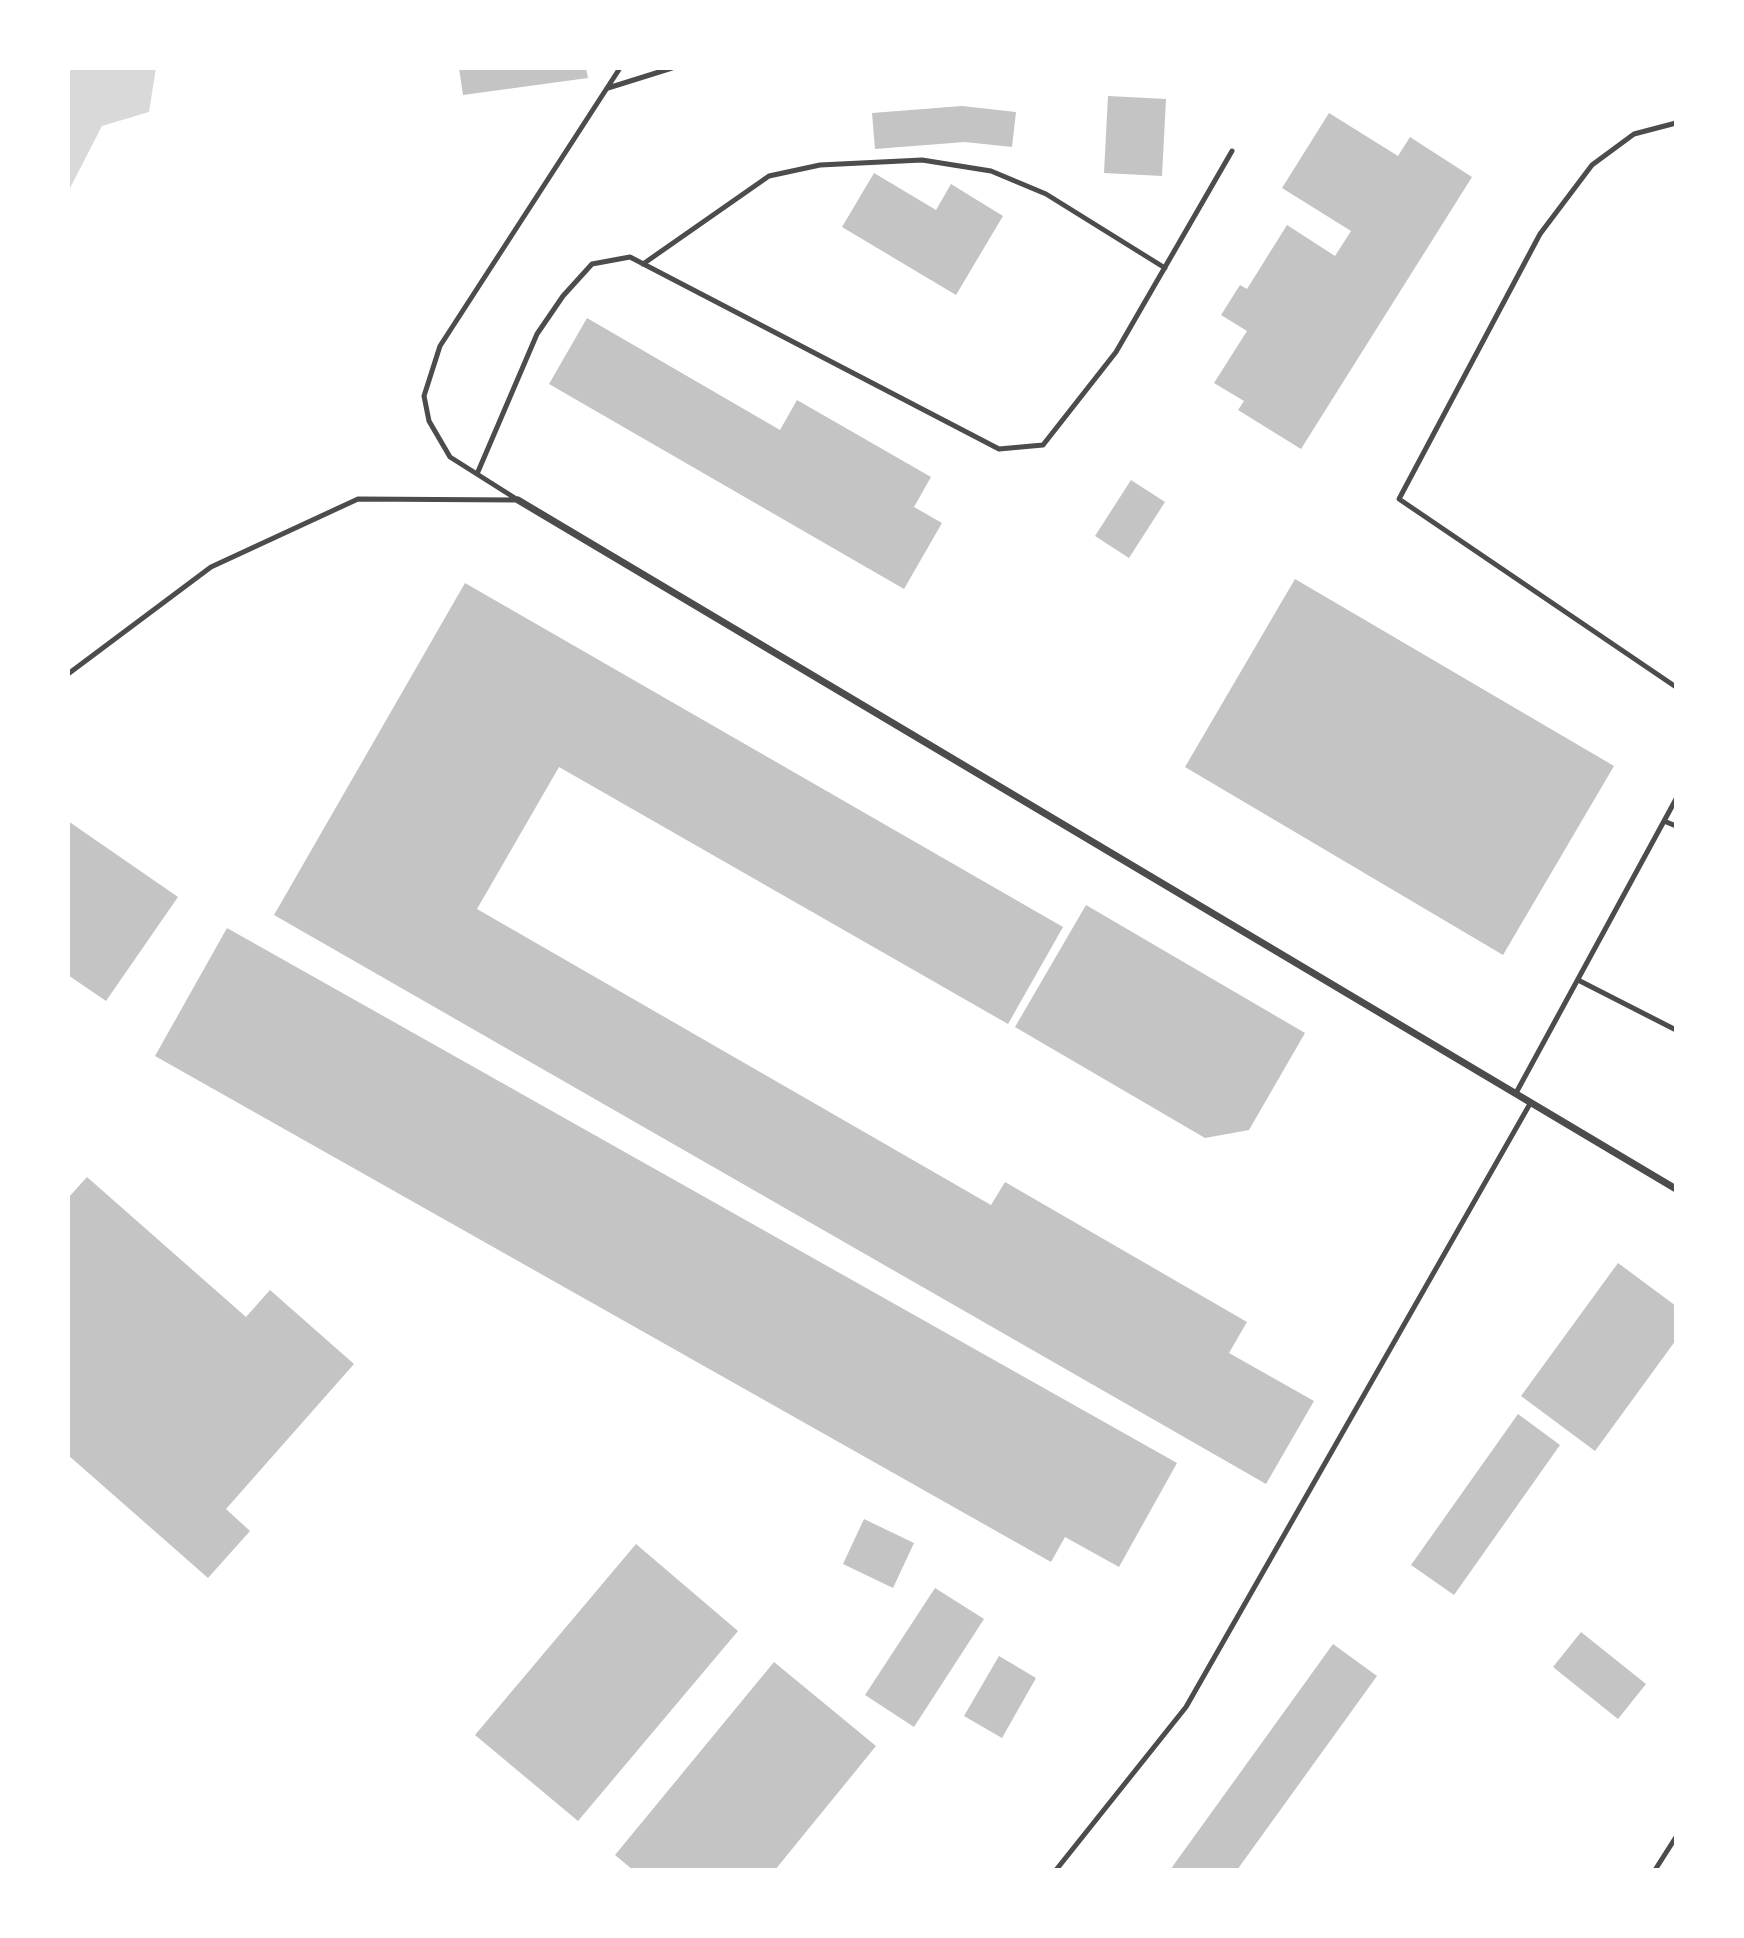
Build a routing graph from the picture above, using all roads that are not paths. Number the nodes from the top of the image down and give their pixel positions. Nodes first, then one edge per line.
1 (620, 68) edge
2 (672, 68) edge
3 (608, 88) junction
4 (1676, 123) edge
5 (1232, 151) dead end
6 (643, 264) junction
7 (1165, 268) junction
8 (477, 474) junction
9 (518, 500) junction
10 (68, 674) edge
11 (1676, 687) edge
12 (1676, 799) edge
13 (1664, 821) junction
14 (1676, 826) edge
15 (1578, 980) junction
16 (1676, 1030) edge
17 (1516, 1093) junction
18 (1531, 1102) junction
19 (1676, 1189) edge
20 (1676, 1837) edge
21 (1056, 1870) edge
22 (1655, 1870) edge

1 - 3 lane
2 - 3 lane
3 - 8 lane
4 - 11 lane
5 - 7 lane
6 - 7 lane
6 - 7 lane
6 - 8 lane
8 - 9 lane
9 - 10 lane
9 - 17 street
12 - 13 lane
13 - 14 lane
13 - 15 lane
15 - 16 lane
15 - 17 lane
17 - 18 street
18 - 19 street
18 - 21 lane
20 - 22 lane

